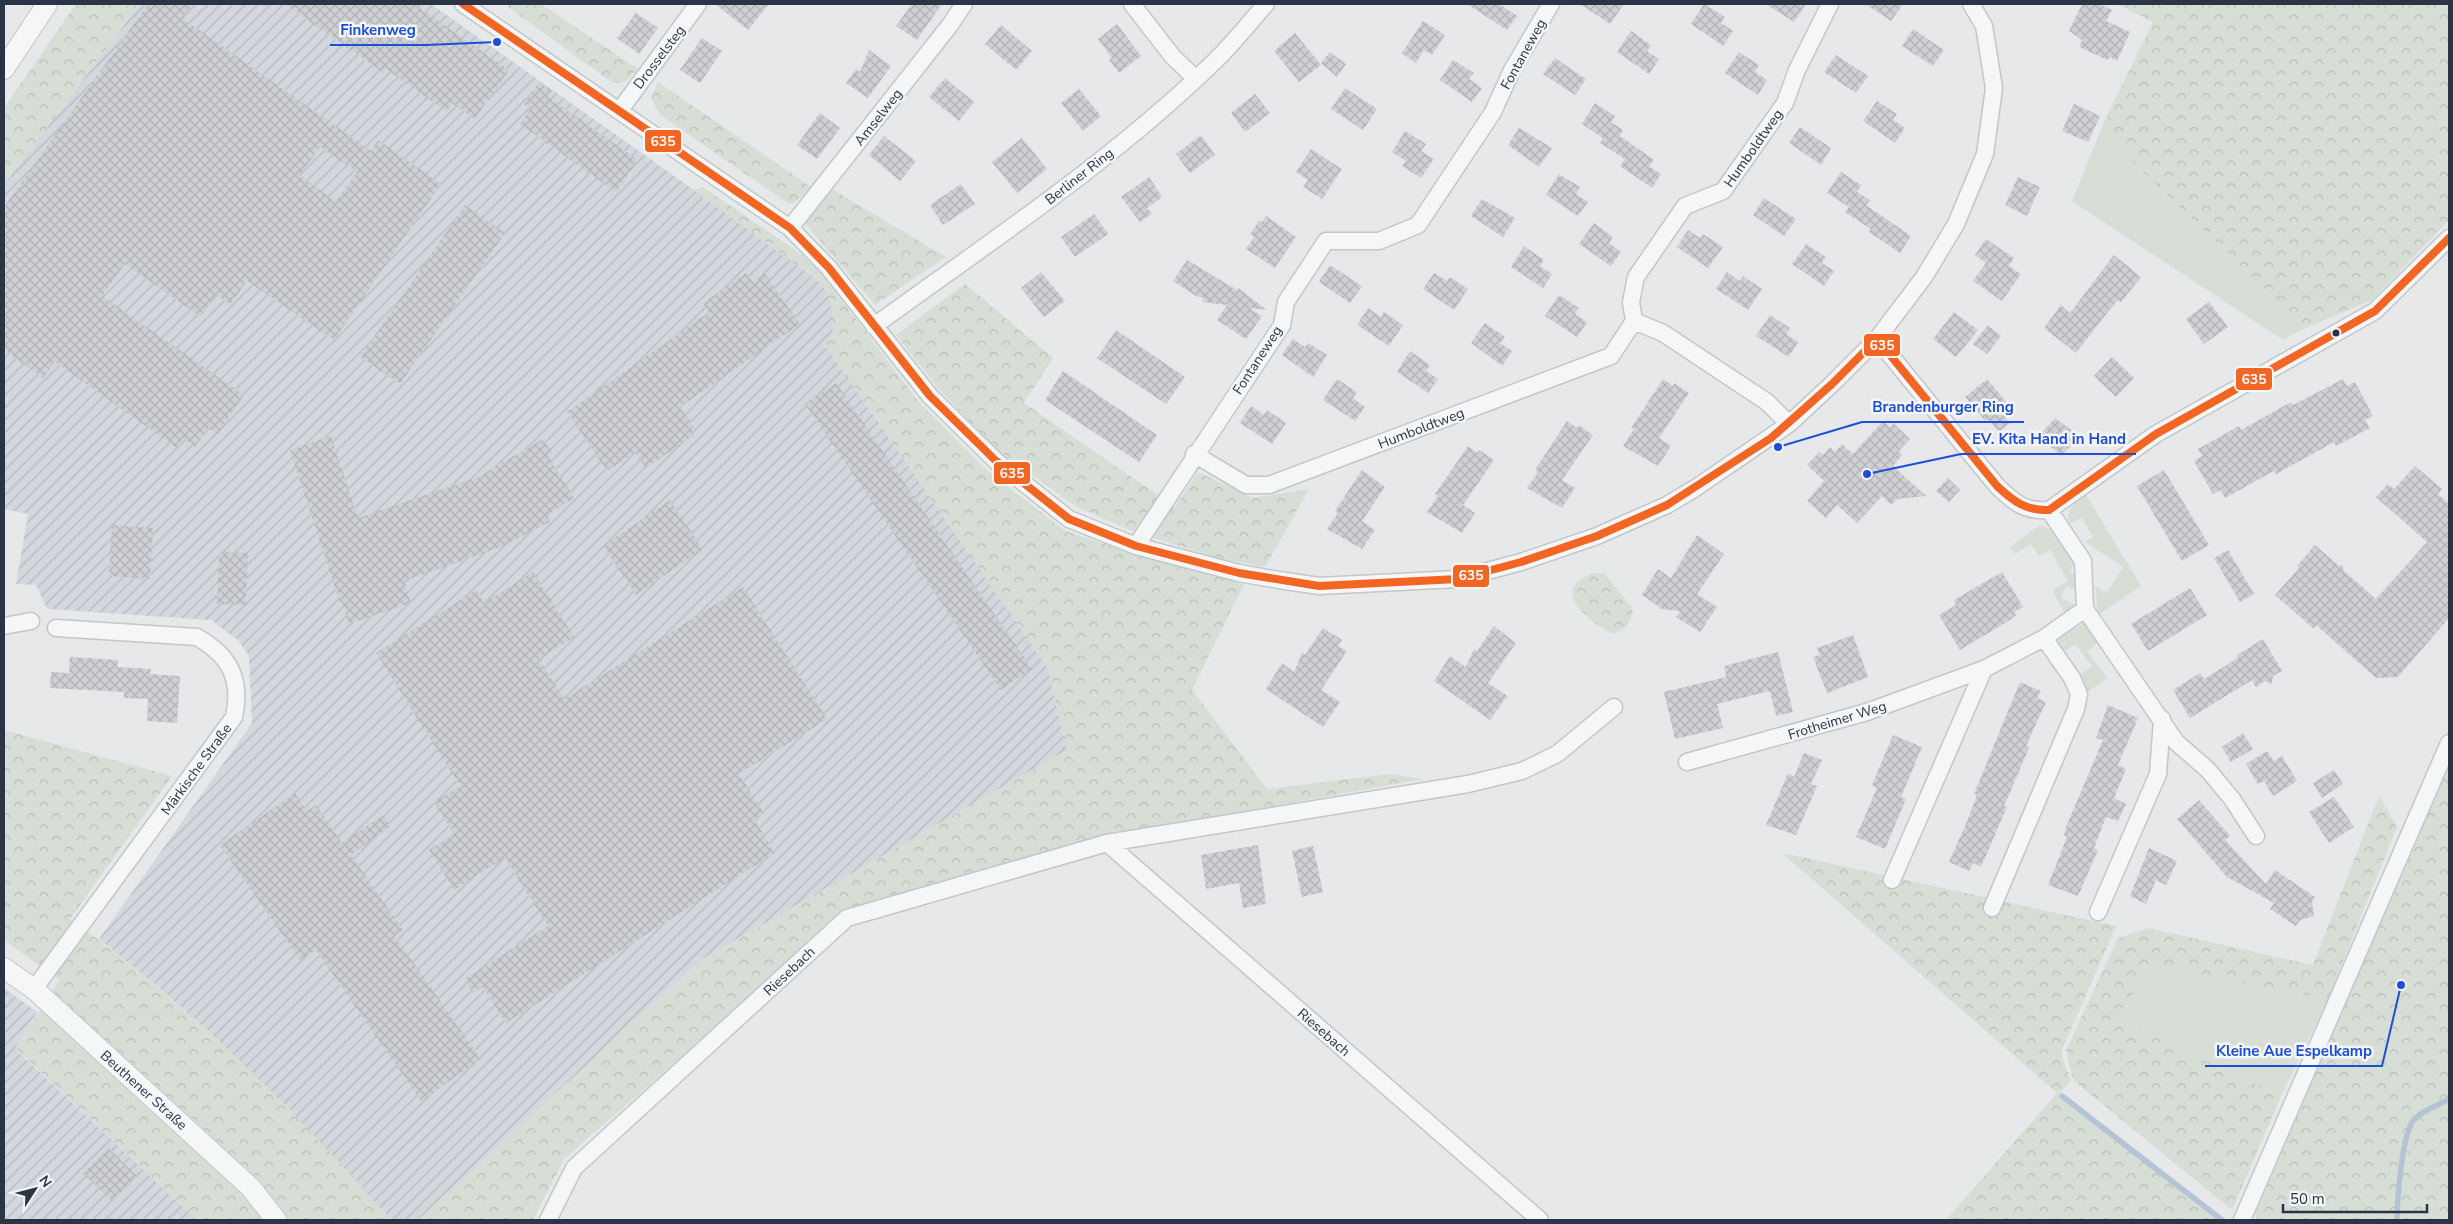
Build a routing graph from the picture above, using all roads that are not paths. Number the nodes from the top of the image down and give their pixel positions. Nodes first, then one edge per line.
1 (47, 4) edge
2 (463, 4) edge
3 (698, 4) edge
4 (964, 4) edge
5 (1132, 4) edge
6 (1266, 4) edge
7 (1551, 4) edge
8 (1830, 4) edge
9 (1971, 4) edge
10 (483, 9) edge
11 (4, 69) edge
12 (1195, 78) junction
13 (620, 110) junction
14 (790, 228) junction
15 (2449, 238) edge
16 (1634, 321) junction
17 (874, 326) junction
18 (1877, 339) junction
19 (1789, 424) junction
20 (1194, 454) junction
21 (2049, 510) junction
22 (1136, 546) junction
23 (2085, 610) junction
24 (31, 621) dead end
25 (4, 626) edge
26 (56, 628) dead end
27 (2044, 638) junction
28 (1984, 669) junction
29 (1614, 707) dead end
30 (2162, 719) junction
31 (2449, 743) edge
32 (1687, 762) dead end
33 (2256, 836) dead end
34 (1107, 843) junction
35 (1892, 880) dead end
36 (1992, 908) dead end
37 (2098, 912) dead end
38 (4, 968) edge
39 (34, 989) junction
40 (276, 1220) edge
41 (548, 1220) edge
42 (1540, 1220) edge
43 (2242, 1220) edge

1 - 11 street
2 - 10 street
3 - 13 street, Drosselsteg
4 - 14 street, Amselweg
5 - 12 street
6 - 12 street, Berliner Ring
7 - 20 street, Fontaneweg
8 - 16 street, Humboldtweg
9 - 18 street
10 - 13 street
12 - 17 street, Berliner Ring
13 - 14 street
14 - 17 street
15 - 21 street
16 - 19 street
16 - 20 street, Humboldtweg
17 - 22 street
18 - 19 street
18 - 21 street
19 - 22 street
20 - 22 street, Fontaneweg
21 - 23 street
23 - 27 street, Frotheimer Weg
23 - 30 street
24 - 25 street
26 - 39 street, Märkische Straße
27 - 28 street, Frotheimer Weg
27 - 36 street
28 - 32 street, Frotheimer Weg
28 - 35 street
29 - 34 street, Riesebach
30 - 33 street
30 - 37 street
31 - 43 street
34 - 41 street, Riesebach
34 - 42 street, Riesebach
38 - 39 street, Beuthener Straße
39 - 40 street, Beuthener Straße

